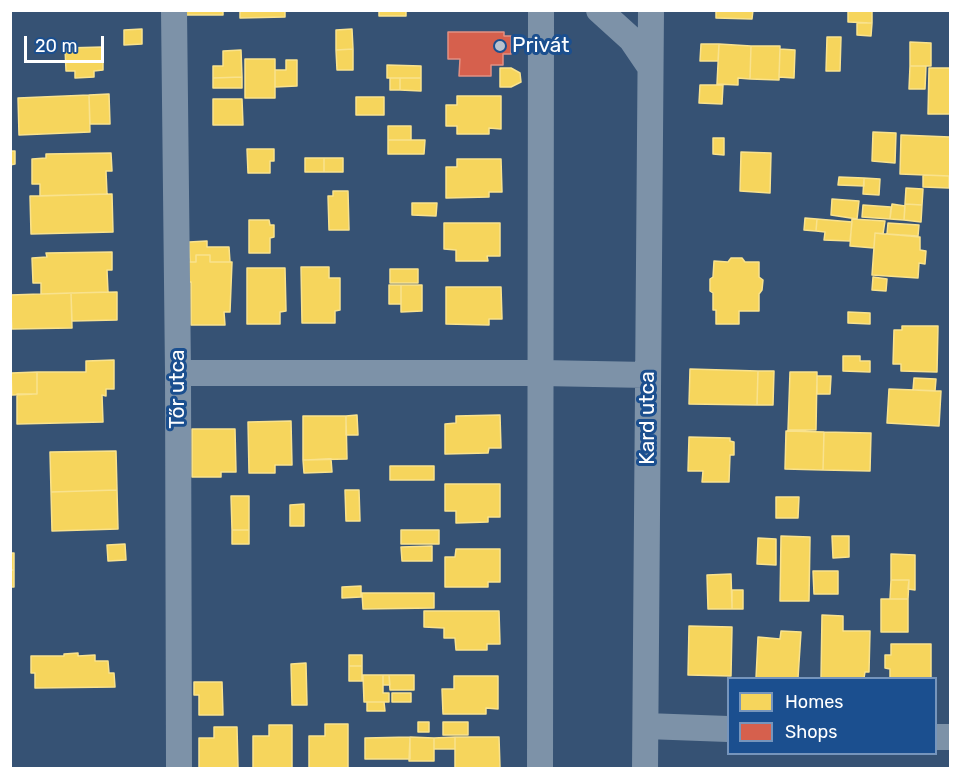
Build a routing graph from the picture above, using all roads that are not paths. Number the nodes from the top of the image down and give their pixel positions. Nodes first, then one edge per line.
1 (174, 10) edge
2 (541, 10) edge
3 (599, 10) edge
4 (651, 10) edge
5 (650, 67) junction
6 (541, 373) junction
7 (178, 374) junction
8 (648, 375) junction
9 (646, 726) junction
10 (727, 729) edge
11 (179, 768) edge
12 (540, 768) edge
13 (645, 768) edge

1 - 7 street, Tőr utca
2 - 6 street
3 - 5 street
4 - 5 street, Kard utca
5 - 8 street, Kard utca
6 - 7 street
6 - 8 street
6 - 12 street
7 - 11 street, Tőr utca
8 - 9 street, Kard utca
9 - 10 street
9 - 13 street, Kard utca

